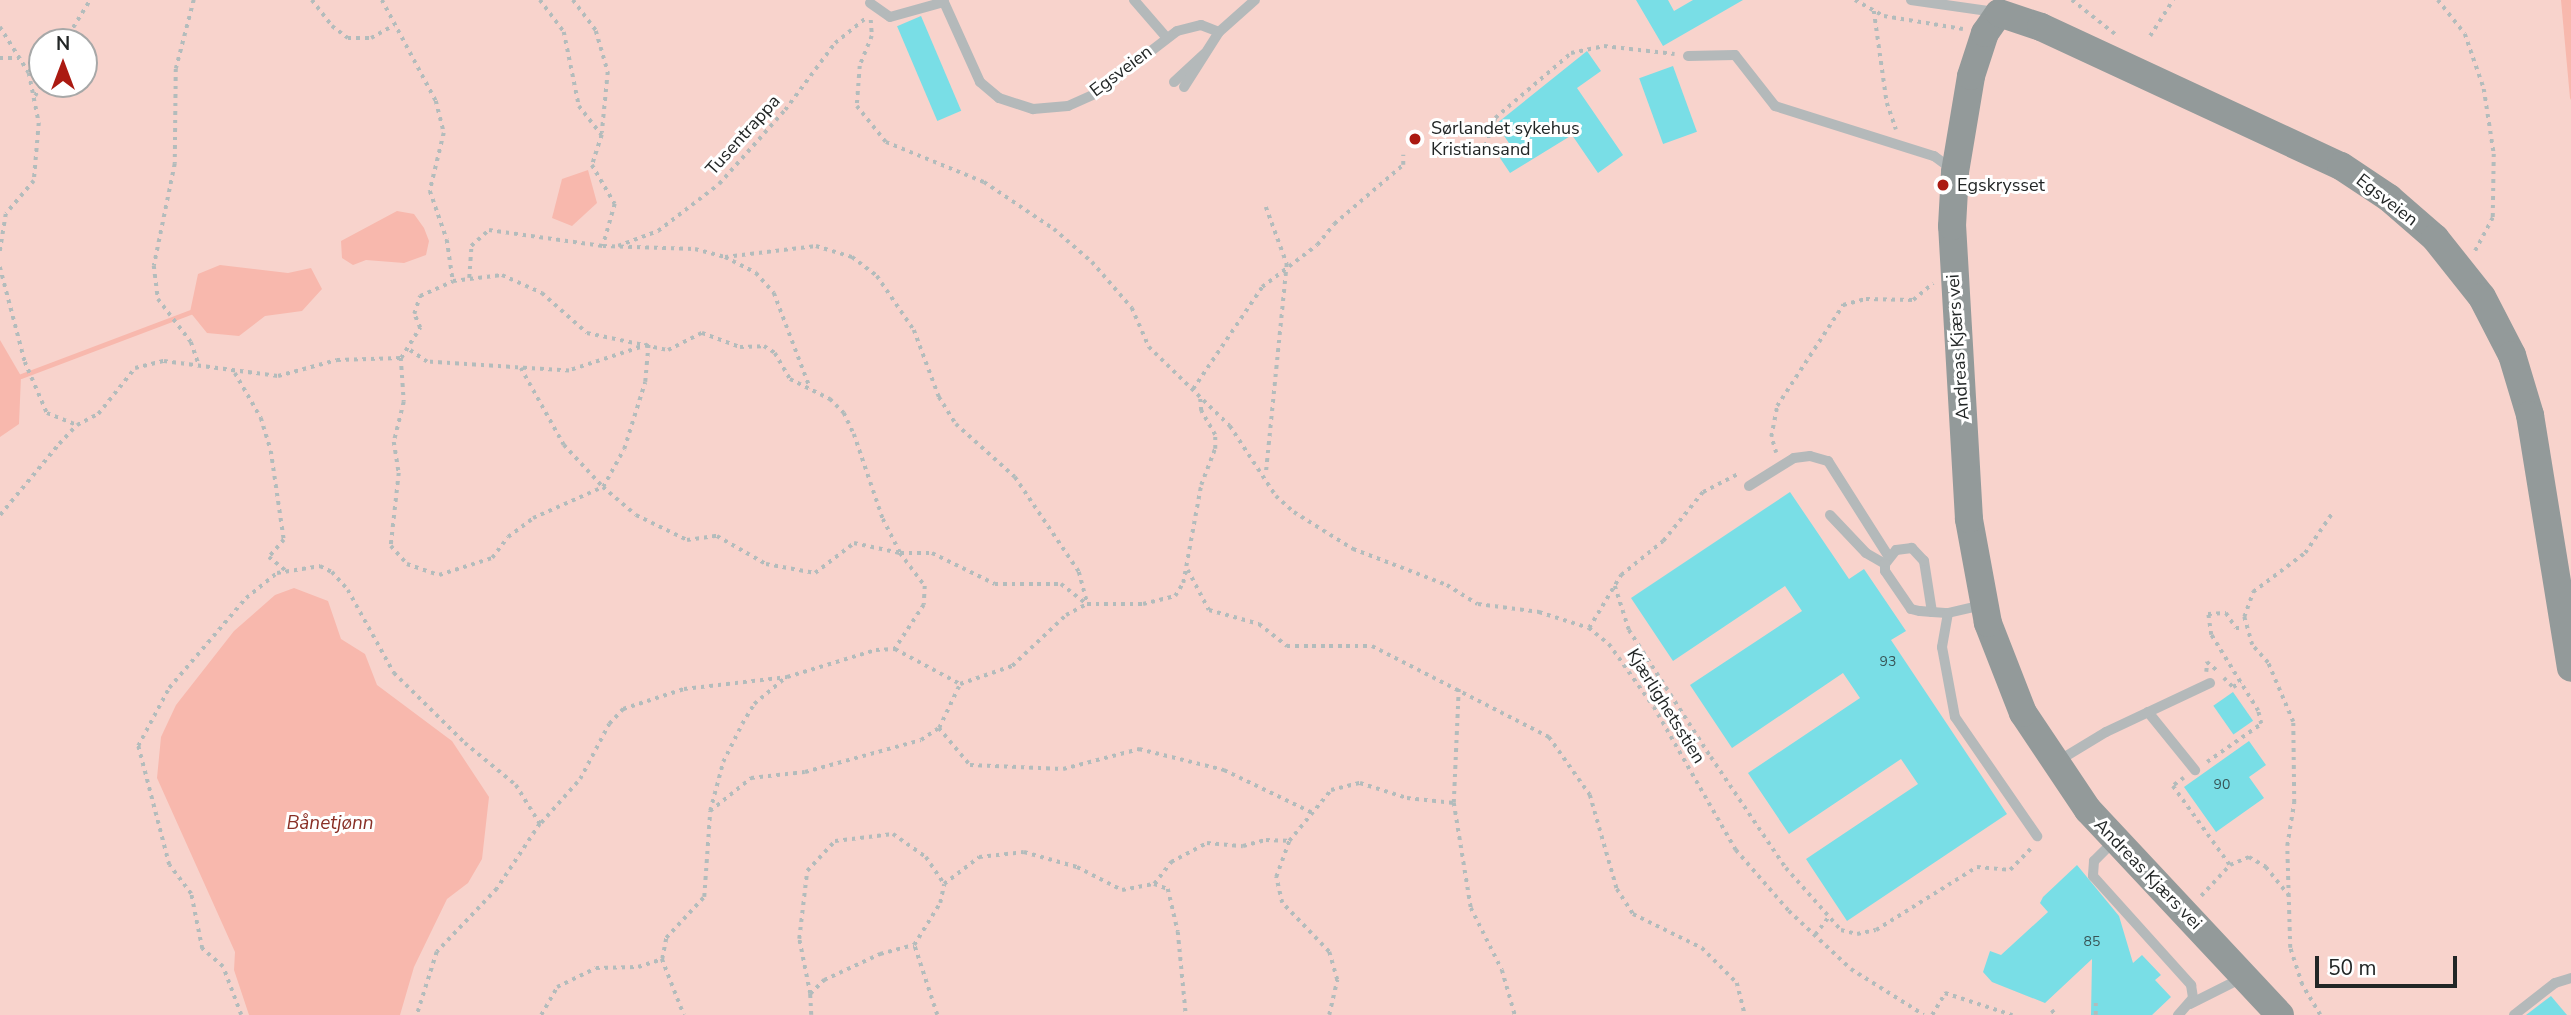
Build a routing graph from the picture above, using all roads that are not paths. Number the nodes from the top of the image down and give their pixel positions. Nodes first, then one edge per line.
1 (1134, 0) edge
2 (1255, 0) edge
3 (1911, 0) edge
4 (943, 1) edge
5 (870, 3) dead end
6 (1999, 13) junction
7 (1219, 32) junction
8 (1166, 37) junction
9 (1204, 54) junction
10 (1688, 56) road end
11 (1174, 82) dead end
12 (1184, 87) dead end
13 (1955, 172) junction
14 (1749, 486) dead end
15 (1830, 515) dead end
16 (1887, 560) junction
17 (1983, 605) junction
18 (1932, 612) junction
19 (1948, 613) junction
20 (2571, 668) edge
21 (2210, 683) dead end
22 (2148, 712) junction
23 (2054, 764) junction
24 (2195, 771) road end
25 (2037, 836) road end
26 (2114, 842) junction
27 (2245, 976) junction
28 (2571, 978) edge
29 (2189, 1004) junction
30 (2178, 1015) edge
31 (2280, 1015) edge
32 (2514, 1015) edge

1 - 8 lane, Egsveien
2 - 7 lane
3 - 6 lane, Egsveien
4 - 5 lane
4 - 8 lane, Egsveien
6 - 13 street, Andreas Kjærs vei
6 - 20 street, Egsveien
7 - 8 lane, Egsveien
7 - 9 lane
9 - 11 lane
9 - 12 lane
10 - 13 lane
13 - 17 street, Andreas Kjærs vei
14 - 16 lane
15 - 16 lane
16 - 18 lane
16 - 18 lane
17 - 19 lane
17 - 23 street, Andreas Kjærs vei
18 - 19 lane
19 - 25 lane
21 - 22 lane
22 - 23 lane
22 - 24 lane
23 - 26 street, Andreas Kjærs vei
26 - 27 street, Andreas Kjærs vei
26 - 29 lane
27 - 29 lane
27 - 31 street, Andreas Kjærs vei
28 - 32 lane
29 - 30 lane

